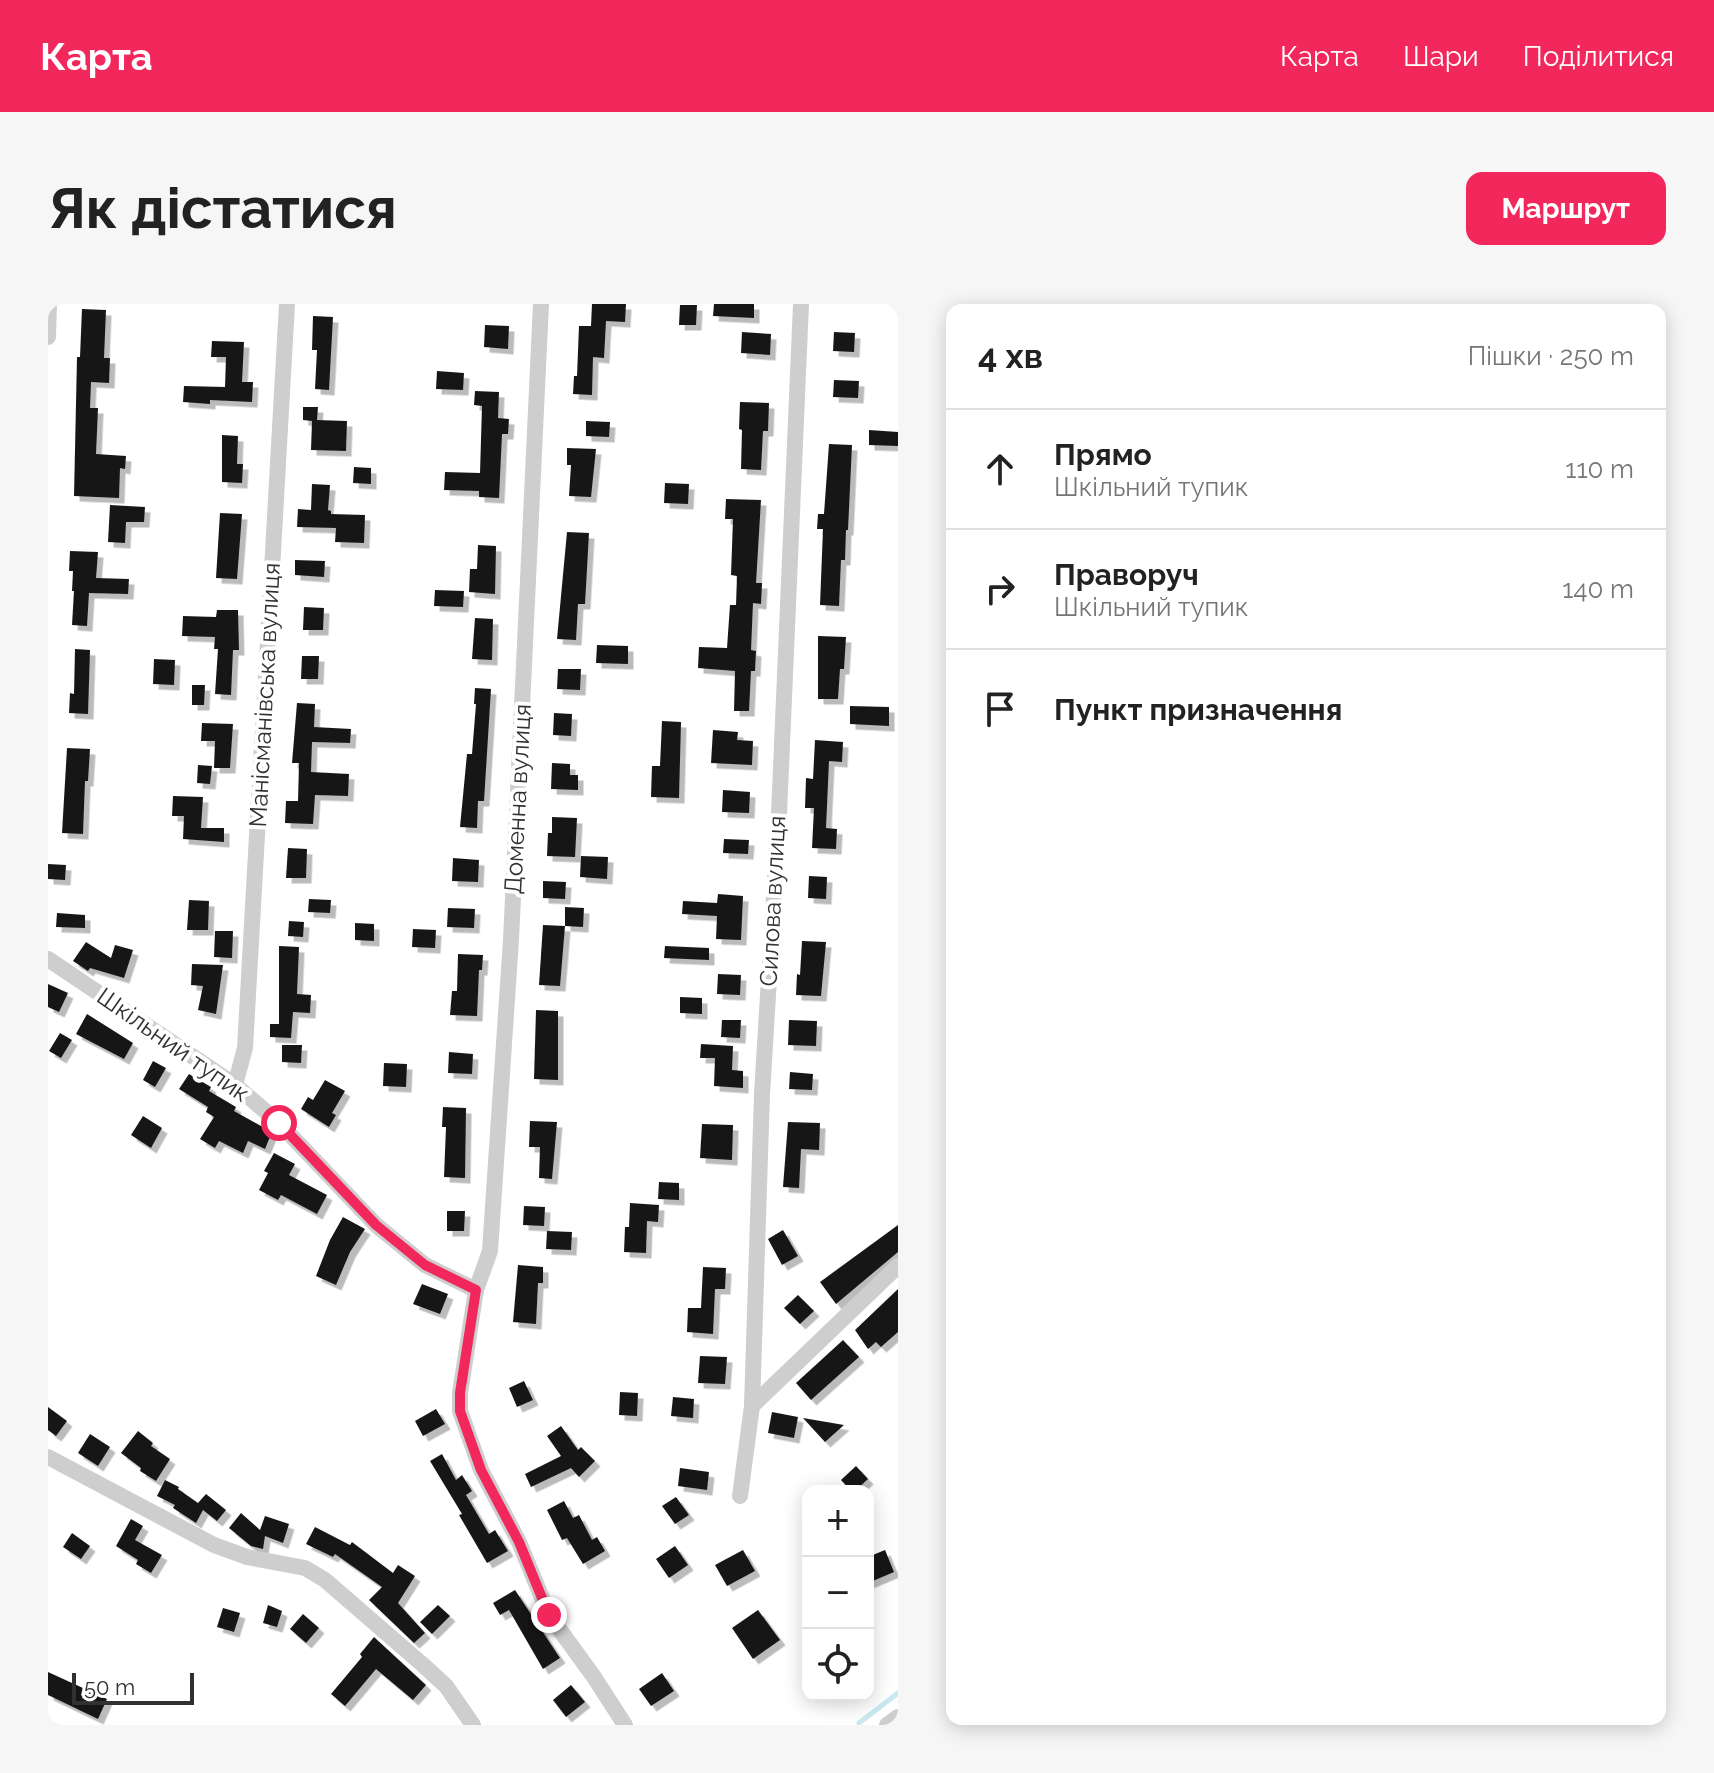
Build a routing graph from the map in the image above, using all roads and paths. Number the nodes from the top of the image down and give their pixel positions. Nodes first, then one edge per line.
1 (49, 304) edge
2 (287, 304) edge
3 (541, 304) edge
4 (801, 304) edge
5 (48, 337) edge
6 (48, 959) edge
7 (235, 1085) junction
8 (898, 1266) edge
9 (476, 1290) junction
10 (752, 1406) junction
11 (48, 1457) edge
12 (740, 1496) dead end
13 (898, 1717) edge
14 (473, 1725) edge
15 (625, 1725) edge
16 (887, 1725) edge

1 - 5 street
2 - 7 street, Манісманівська вулиця
3 - 9 street, Доменна вулиця
4 - 10 street, Силова вулиця
6 - 7 street, Шкільний тупик
7 - 9 street, Шкільний тупик
8 - 10 street
9 - 15 street
10 - 12 street, Силова вулиця
11 - 14 street
13 - 16 street

